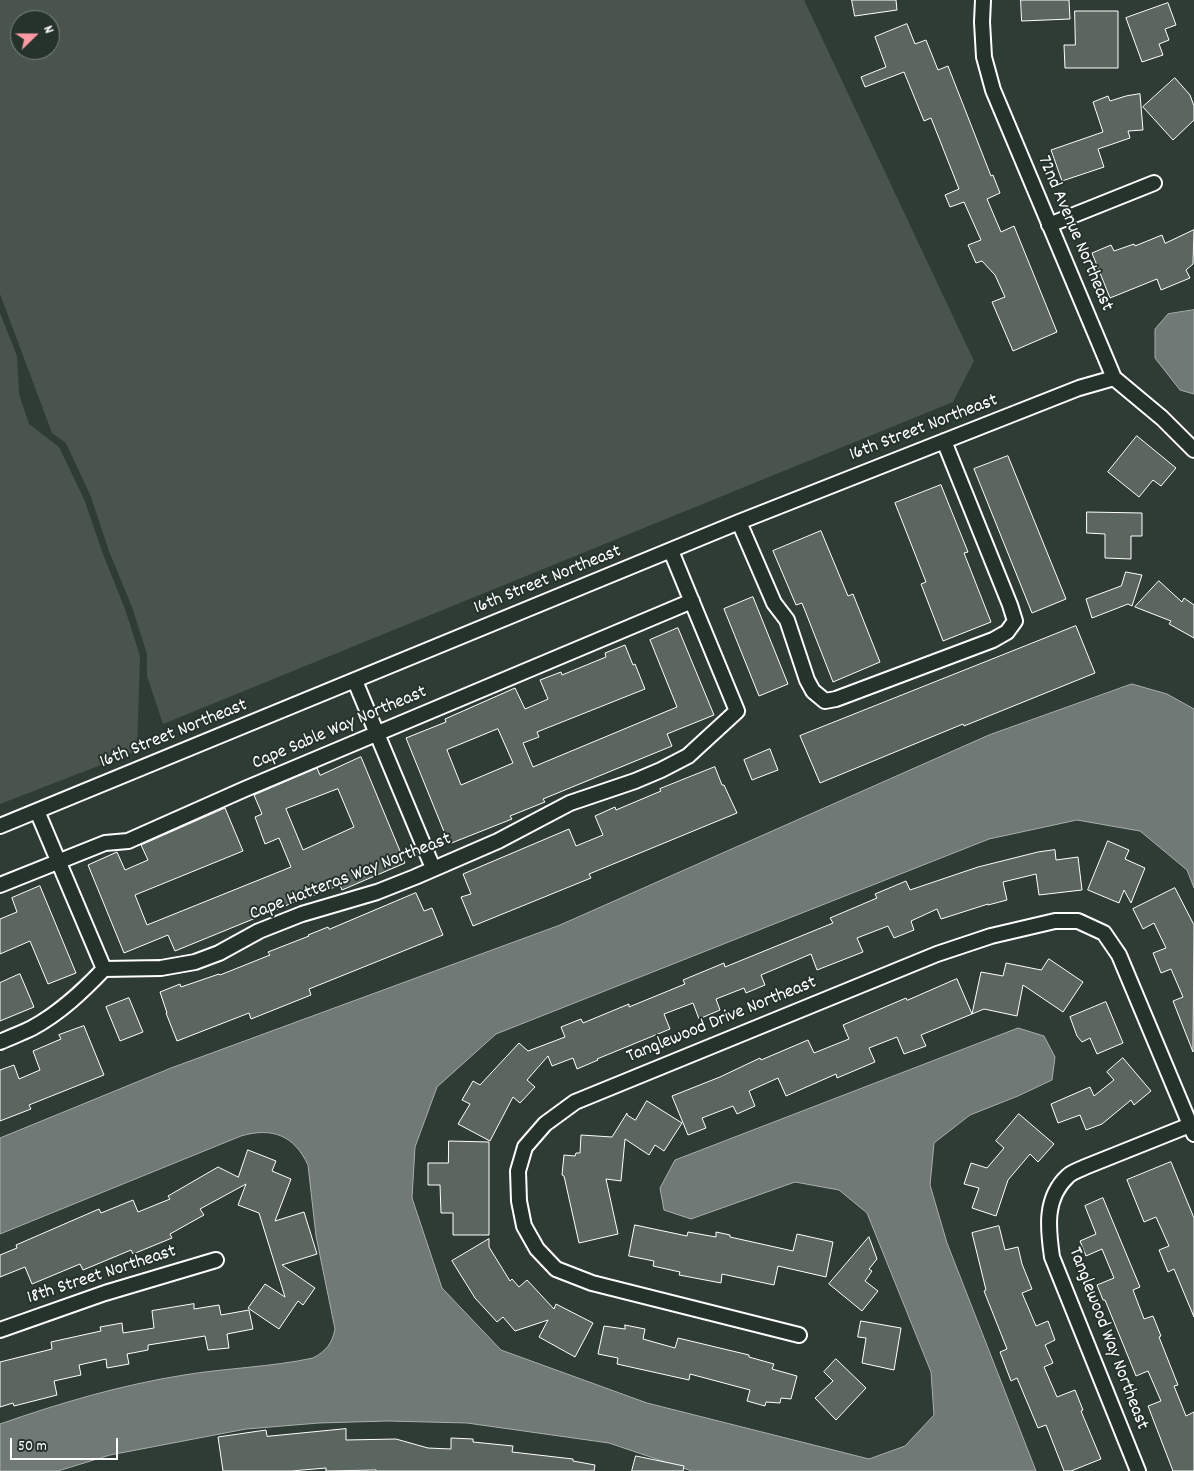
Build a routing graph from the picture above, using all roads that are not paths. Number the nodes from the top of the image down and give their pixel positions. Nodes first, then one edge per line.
1 (983, 0) edge
2 (1154, 183) dead end
3 (1049, 224) junction
4 (1114, 378) junction
5 (944, 441) junction
6 (1194, 450) edge
7 (739, 522) junction
8 (671, 551) junction
9 (692, 601) junction
10 (355, 681) junction
11 (377, 734) junction
12 (37, 811) junction
13 (0, 826) edge
14 (59, 861) junction
15 (433, 868) junction
16 (0, 885) edge
17 (104, 969) junction
18 (0, 1042) edge
19 (1192, 1130) edge
20 (216, 1260) dead end
21 (0, 1330) edge
22 (799, 1335) dead end
23 (1138, 1471) edge

1 - 3 street, 72nd Avenue Northeast
2 - 3 street
3 - 4 street, 72nd Avenue Northeast
4 - 5 street, 16th Street Northeast
4 - 6 street, 72nd Avenue Northeast
5 - 7 street, 16th Street Northeast
5 - 7 street
7 - 8 street, 16th Street Northeast
8 - 9 street
8 - 10 street, 16th Street Northeast
9 - 11 street, Cape Sable Way Northeast
9 - 15 street, Cape Hatteras Way Northeast
10 - 11 street
10 - 12 street, 16th Street Northeast
11 - 14 street, Cape Sable Way Northeast
11 - 15 street
12 - 13 street, 16th Street Northeast
12 - 14 street
14 - 16 street, Cape Sable Way Northeast
14 - 17 street
15 - 17 street, Cape Hatteras Way Northeast
17 - 18 street
19 - 22 street, Tanglewood Drive Northeast
19 - 23 street, Tanglewood Way Northeast
20 - 21 street, 18th Street Northeast

